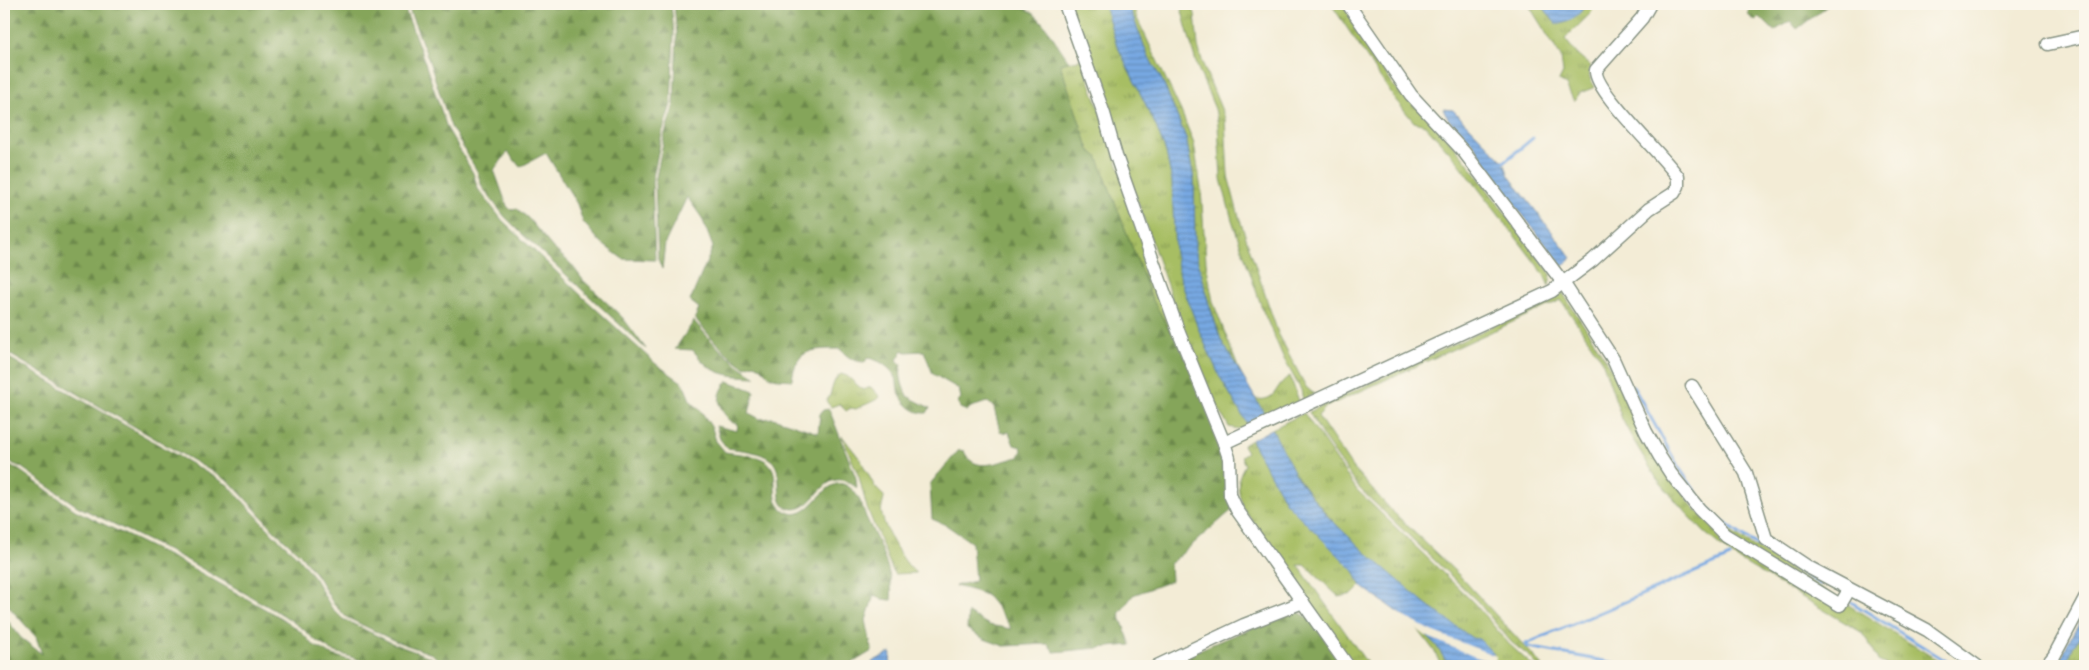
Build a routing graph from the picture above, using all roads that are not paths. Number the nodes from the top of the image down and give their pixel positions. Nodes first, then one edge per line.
1 (1065, 4) edge
2 (1348, 4) edge
3 (1650, 4) edge
4 (2085, 36) edge
5 (2048, 44) dead end
6 (1564, 284) junction
7 (1692, 386) dead end
8 (1224, 443) junction
9 (1848, 590) junction
10 (2085, 598) edge
11 (1303, 602) junction
12 (1157, 666) edge
13 (1348, 666) edge
14 (1977, 666) edge
15 (2046, 666) edge

1 - 8 street
2 - 6 street
3 - 6 street
4 - 5 street
6 - 8 street
6 - 9 street
7 - 9 street
8 - 11 street
9 - 14 street
10 - 15 street
11 - 12 street
11 - 13 street

